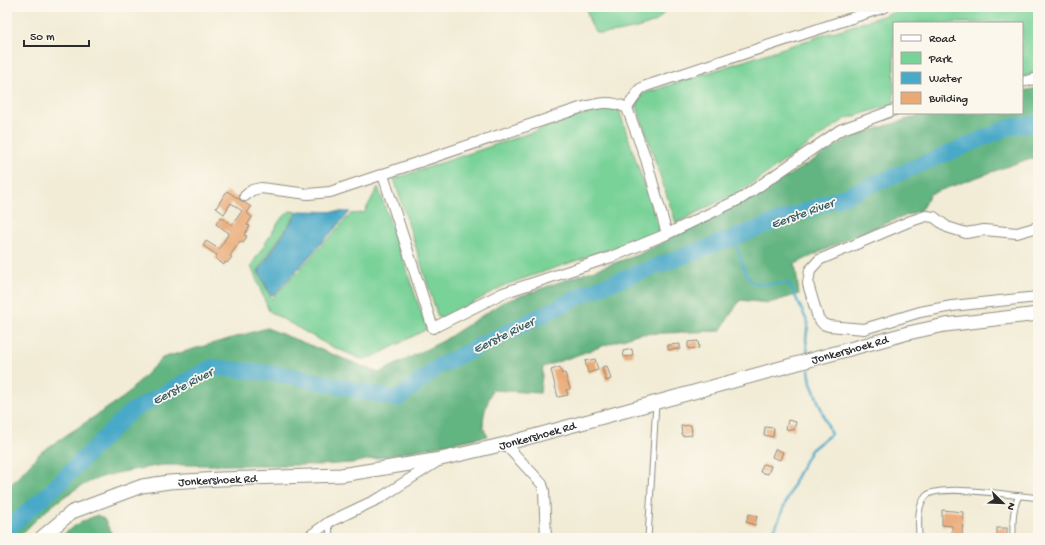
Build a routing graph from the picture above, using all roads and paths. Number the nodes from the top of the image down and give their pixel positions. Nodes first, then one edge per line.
1 (885, 7) edge
2 (1038, 78) edge
3 (1023, 82) edge
4 (627, 108) junction
5 (893, 110) edge
6 (383, 175) junction
7 (245, 196) dead end
8 (1038, 227) edge
9 (667, 234) junction
10 (1038, 297) edge
11 (1038, 314) edge
12 (656, 402) junction
13 (505, 444) junction
14 (441, 459) junction
15 (1019, 496) junction
16 (1038, 498) edge
17 (329, 522) junction
18 (41, 538) edge
19 (307, 538) edge
20 (330, 538) edge
21 (546, 538) edge
22 (648, 538) edge
23 (919, 538) edge
24 (1013, 538) edge

1 - 4 street
2 - 3 street
4 - 6 street
4 - 9 street
5 - 9 street
6 - 7 street
6 - 9 street
8 - 10 street
11 - 12 street, Jonkershoek Rd
12 - 13 street, Jonkershoek Rd
12 - 22 lane
13 - 14 street, Jonkershoek Rd
13 - 21 street
14 - 17 street
14 - 18 street, Jonkershoek Rd
15 - 16 lane
15 - 23 lane
15 - 24 lane
17 - 19 street
17 - 20 lane

